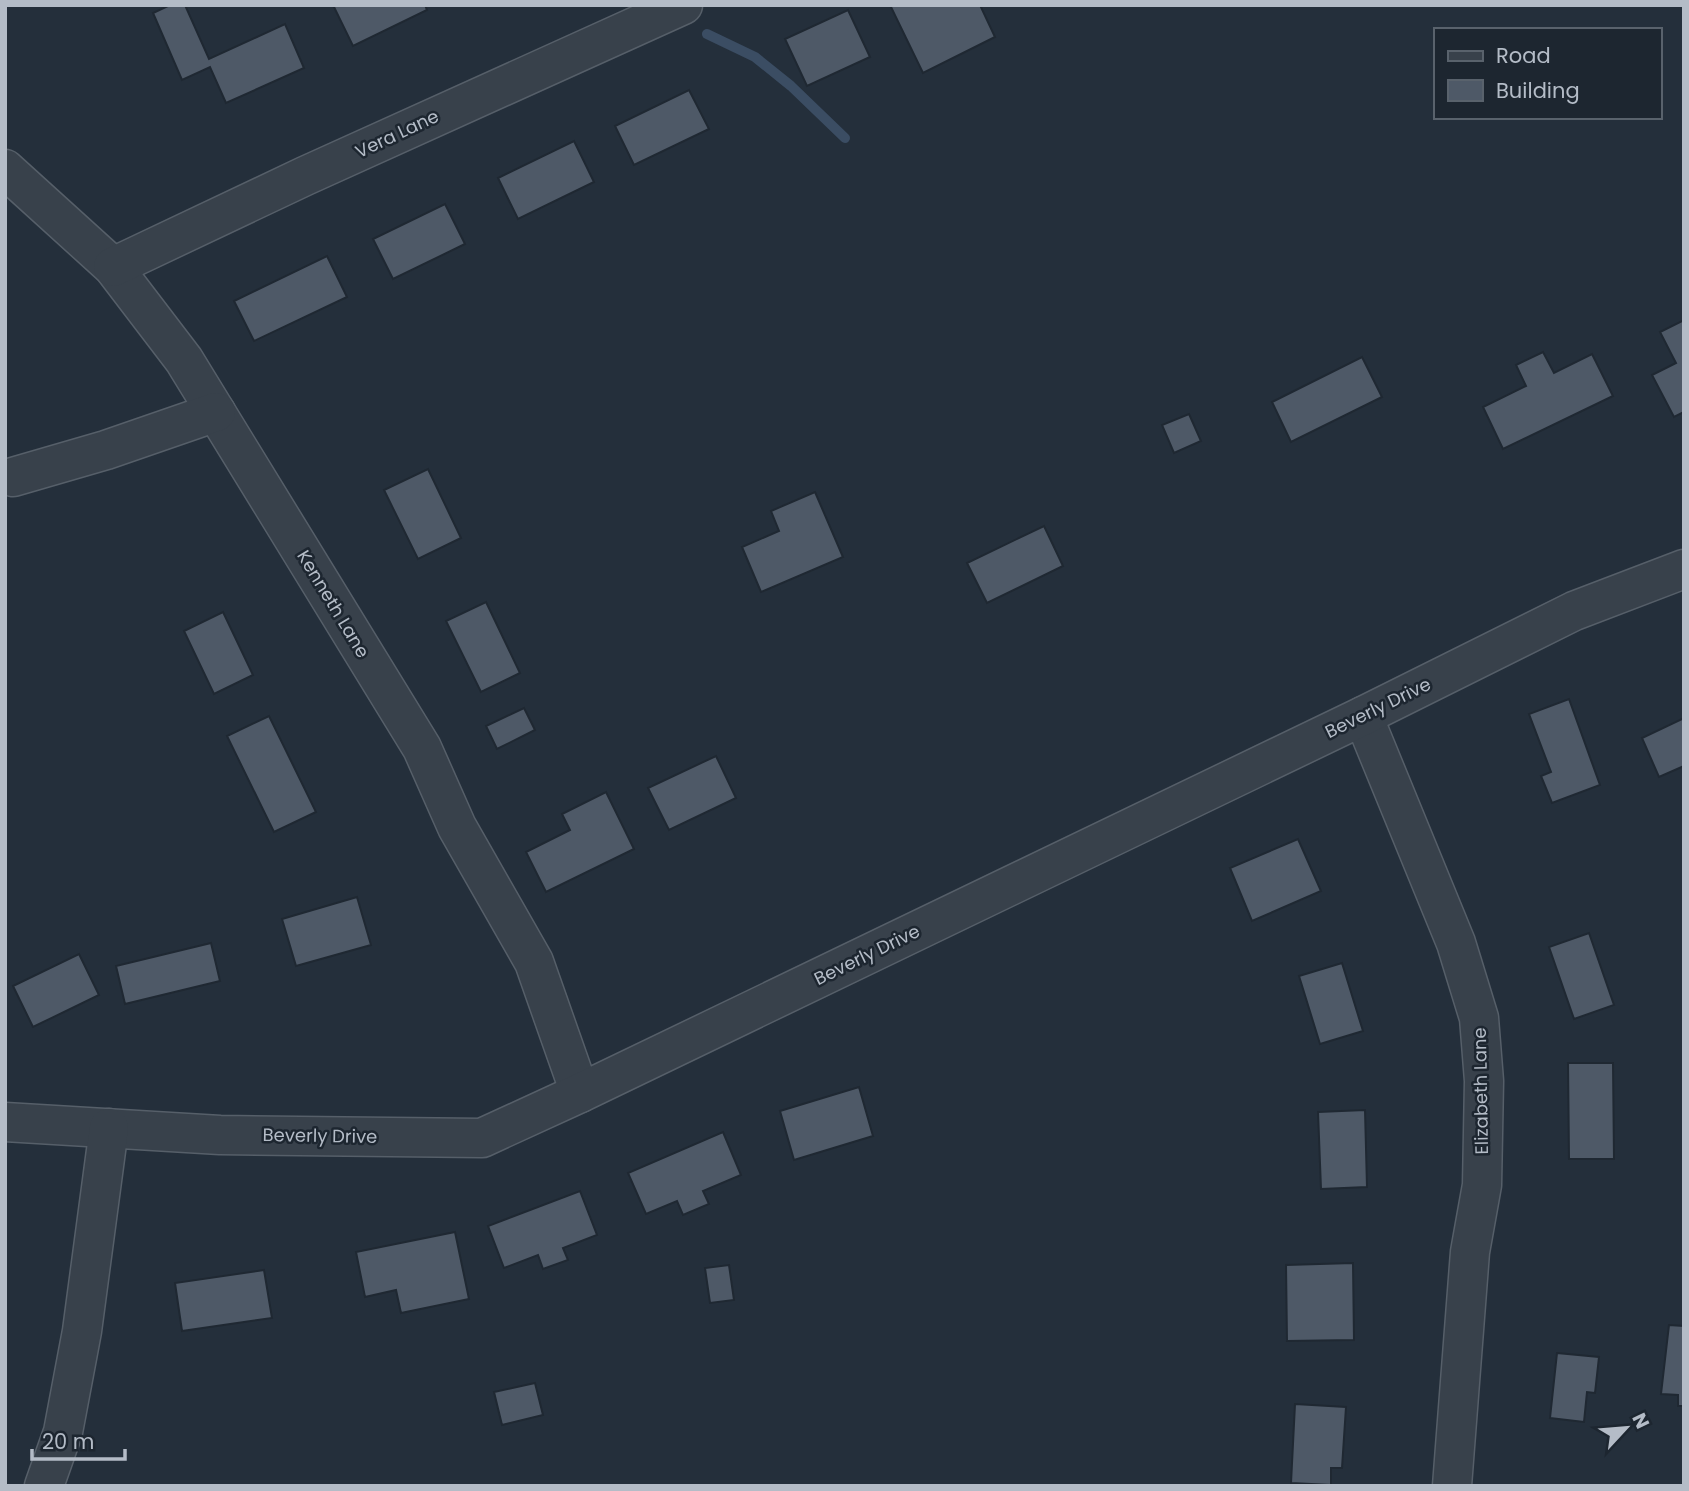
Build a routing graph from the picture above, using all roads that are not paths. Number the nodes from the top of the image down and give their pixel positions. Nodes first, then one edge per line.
1 (683, 5) edge
2 (5, 169) edge
3 (113, 267) junction
4 (216, 412) junction
5 (13, 477) dead end
6 (1684, 569) edge
7 (1363, 716) junction
8 (580, 1093) junction
9 (5, 1122) edge
10 (108, 1128) junction
11 (44, 1486) edge
12 (1452, 1486) edge

1 - 3 street, Vera Lane
2 - 3 street, Kenneth Lane
3 - 4 street, Kenneth Lane
4 - 5 street
4 - 8 street, Kenneth Lane
6 - 7 street, Beverly Drive
7 - 8 street, Beverly Drive
7 - 12 street, Elizabeth Lane
8 - 10 street, Beverly Drive
9 - 10 street, Beverly Drive
10 - 11 street

